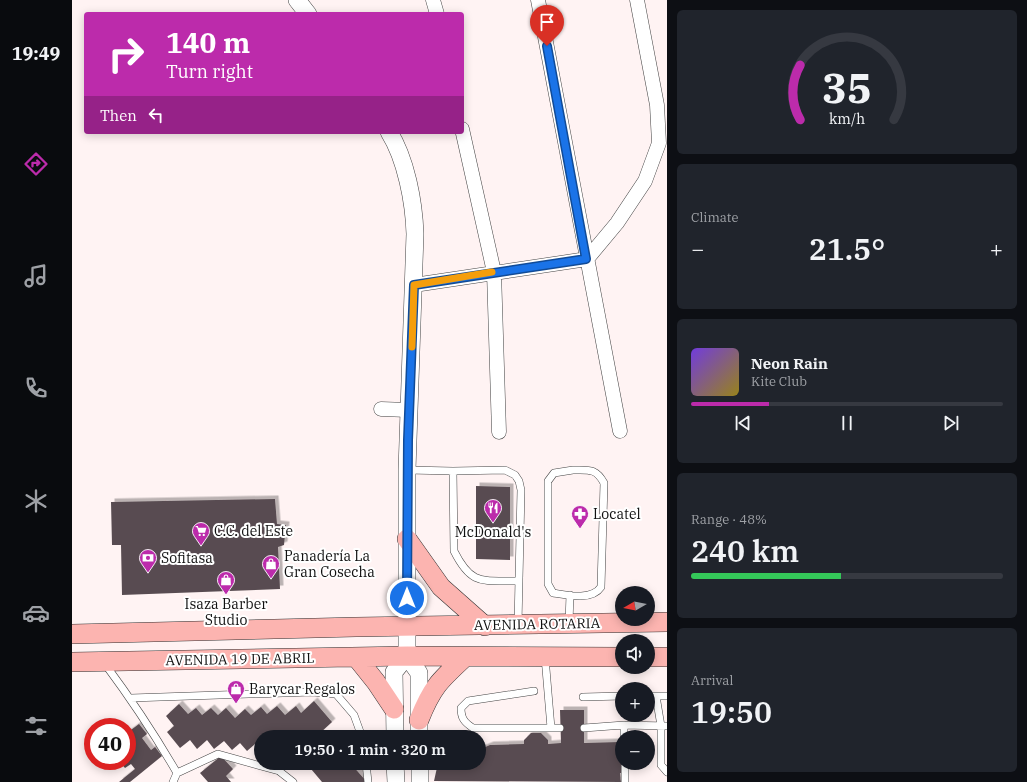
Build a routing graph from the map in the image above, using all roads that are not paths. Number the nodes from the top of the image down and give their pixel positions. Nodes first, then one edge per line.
1 (297, 0) edge
2 (433, 0) edge
3 (538, 0) edge
4 (637, 0) edge
5 (306, 12) edge
6 (436, 12) edge
7 (390, 134) edge
8 (463, 134) edge
9 (586, 259) junction
10 (494, 272) junction
11 (414, 285) junction
12 (381, 410) dead end
13 (408, 410) junction
14 (620, 430) dead end
15 (499, 432) dead end
16 (407, 470) junction
17 (453, 471) junction
18 (407, 539) junction
19 (518, 581) junction
20 (570, 595) junction
21 (667, 622) edge
22 (518, 624) junction
23 (569, 624) junction
24 (407, 626) junction
25 (485, 626) junction
26 (72, 634) edge
27 (407, 656) junction
28 (356, 657) junction
29 (465, 657) junction
30 (545, 657) junction
31 (615, 657) edge
32 (655, 657) edge
33 (667, 657) edge
34 (102, 661) junction
35 (72, 662) edge
36 (534, 691) dead end
37 (615, 696) edge
38 (656, 696) joint
39 (667, 696) edge
40 (583, 697) dead end
41 (131, 698) junction
42 (394, 709) junction
43 (624, 725) junction
44 (664, 726) edge
45 (551, 728) junction
46 (560, 728) dead end
47 (584, 728) dead end
48 (419, 729) edge
49 (359, 730) edge
50 (395, 730) edge
51 (624, 730) edge
52 (367, 770) edge
53 (396, 770) edge
54 (420, 770) edge
55 (625, 770) edge
56 (667, 772) edge
57 (177, 773) junction
58 (173, 782) edge
59 (293, 782) edge
60 (368, 782) edge
61 (396, 782) edge
62 (420, 782) edge
63 (626, 782) edge

1 - 5 street
2 - 6 street
3 - 9 street
4 - 9 street
7 - 11 street
8 - 10 street
9 - 10 street
9 - 14 street
10 - 11 street
10 - 15 street
11 - 13 street
12 - 13 street
13 - 16 street
16 - 17 lane
16 - 18 street
17 - 19 lane
17 - 19 lane
18 - 24 street
18 - 25 main road
19 - 22 lane
20 - 20 lane
20 - 23 lane
21 - 23 main road, AVENIDA ROTARIA
22 - 23 main road, AVENIDA ROTARIA
22 - 25 main road, AVENIDA ROTARIA
24 - 25 main road, AVENIDA ROTARIA
24 - 26 main road, AVENIDA 19 DE ABRIL
24 - 27 street
27 - 28 main road, AVENIDA 19 DE ABRIL
27 - 29 main road
27 - 42 street
27 - 48 street
28 - 34 main road, AVENIDA 19 DE ABRIL
28 - 42 main road
29 - 30 main road
29 - 48 main road
30 - 31 main road
30 - 45 lane
32 - 33 main road
34 - 35 main road, AVENIDA 19 DE ABRIL
34 - 41 lane
36 - 45 lane
37 - 40 lane
38 - 39 lane
38 - 44 lane
41 - 49 lane
41 - 57 lane
42 - 50 street
43 - 44 lane
43 - 47 lane
43 - 51 lane
44 - 56 lane
45 - 46 lane
52 - 60 lane
53 - 61 street
54 - 62 street
55 - 63 lane
57 - 58 lane
57 - 59 lane

